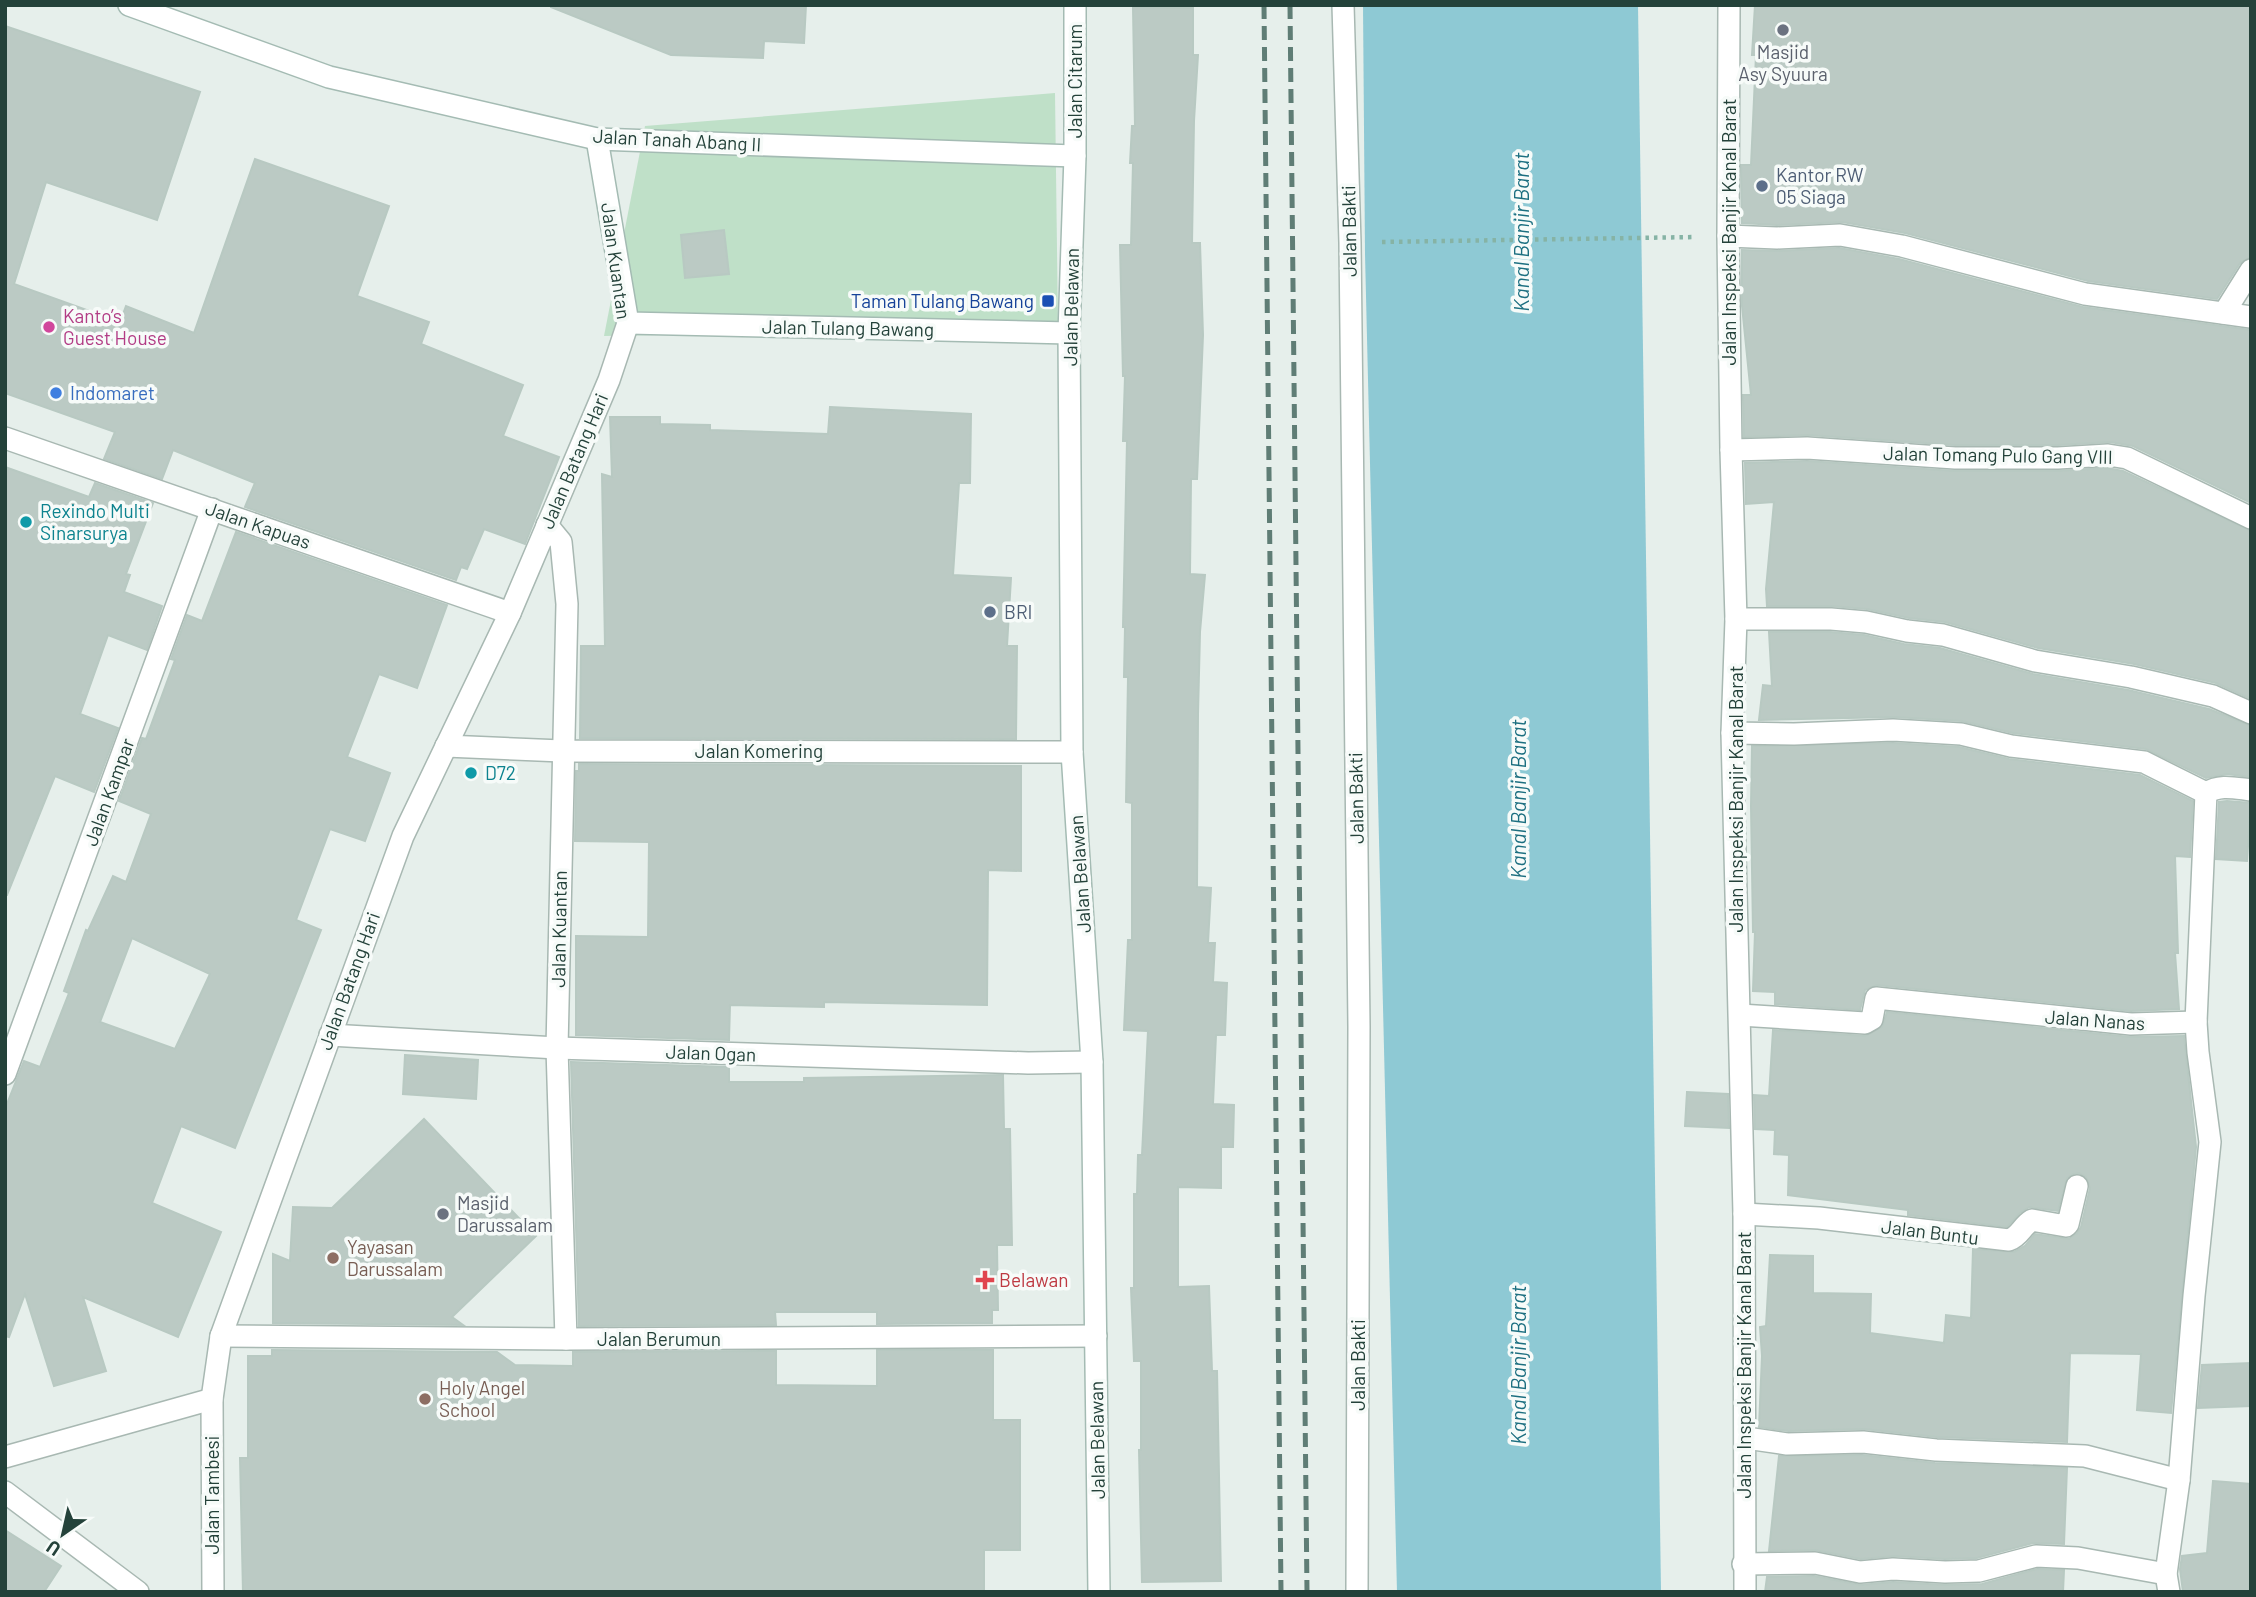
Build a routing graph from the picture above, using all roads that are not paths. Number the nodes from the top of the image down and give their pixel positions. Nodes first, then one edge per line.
1 (129, 5) edge
2 (1075, 5) edge
3 (1343, 5) edge
4 (1729, 5) edge
5 (597, 139) junction
6 (1075, 156) junction
7 (1728, 236) junction
8 (2251, 270) edge
9 (2224, 313) junction
10 (2251, 317) edge
11 (628, 323) junction
12 (1069, 333) junction
13 (609, 380) joint
14 (5, 438) edge
15 (1731, 450) junction
16 (212, 509) junction
17 (2251, 518) edge
18 (547, 525) junction
19 (510, 613) junction
20 (1737, 619) junction
21 (2251, 713) edge
22 (1732, 733) junction
23 (446, 746) junction
24 (562, 751) junction
25 (1072, 752) junction
26 (2251, 790) edge
27 (2206, 793) junction
28 (1740, 1015) junction
29 (2196, 1022) junction
30 (330, 1035) junction
31 (557, 1048) junction
32 (1092, 1062) junction
33 (5, 1074) edge
34 (2077, 1186) dead end
35 (1744, 1214) junction
36 (221, 1336) junction
37 (1096, 1336) junction
38 (566, 1339) junction
39 (212, 1399) junction
40 (1746, 1438) junction
41 (5, 1457) edge
42 (2179, 1480) junction
43 (5, 1492) edge
44 (1743, 1564) junction
45 (2168, 1583) edge
46 (138, 1592) edge
47 (213, 1592) edge
48 (1099, 1592) edge
49 (1357, 1592) edge
50 (1745, 1592) edge

1 - 5 street, Jalan Tanah Abang II
2 - 6 street, Jalan Citarum
3 - 49 street, Jalan Bakti
4 - 7 street, Jalan Inspeksi Banjir Kanal Barat
5 - 6 street, Jalan Tanah Abang II
5 - 11 street, Jalan Kuantan
6 - 12 street, Jalan Belawan
7 - 9 street
7 - 15 street, Jalan Inspeksi Banjir Kanal Barat
8 - 9 street
9 - 10 street
11 - 12 street, Jalan Tulang Bawang
11 - 13 street, Jalan Kuantan
12 - 25 street, Jalan Belawan
13 - 18 street, Jalan Batang Hari
14 - 16 street, Jalan Kapuas
15 - 17 street, Jalan Tomang Pulo Gang VIII
15 - 20 street, Jalan Inspeksi Banjir Kanal Barat
16 - 19 street, Jalan Kapuas
16 - 33 street, Jalan Kampar
18 - 19 street, Jalan Batang Hari
18 - 24 street, Jalan Kuantan
19 - 23 street, Jalan Batang Hari
20 - 21 street
20 - 22 street, Jalan Inspeksi Banjir Kanal Barat
22 - 27 street
22 - 28 street, Jalan Inspeksi Banjir Kanal Barat
23 - 24 street, Jalan Komering
23 - 30 street, Jalan Batang Hari
24 - 25 street, Jalan Komering
24 - 31 street, Jalan Kuantan
25 - 32 street, Jalan Belawan
26 - 27 street
27 - 29 street
28 - 29 street, Jalan Nanas
28 - 35 street, Jalan Inspeksi Banjir Kanal Barat
29 - 42 street
30 - 31 street, Jalan Ogan
30 - 36 street, Jalan Batang Hari
31 - 32 street, Jalan Ogan
31 - 38 street, Jalan Kuantan
32 - 37 street, Jalan Belawan
34 - 35 street, Jalan Buntu
35 - 40 street, Jalan Inspeksi Banjir Kanal Barat
36 - 38 street, Jalan Berumun
36 - 39 street, Jalan Batang Hari
37 - 38 street, Jalan Berumun
37 - 48 street, Jalan Belawan
39 - 41 street
39 - 47 street, Jalan Tambesi
40 - 42 street
40 - 44 street, Jalan Inspeksi Banjir Kanal Barat
42 - 45 street
43 - 46 street
44 - 45 street
44 - 50 street, Jalan Inspeksi Banjir Kanal Barat

